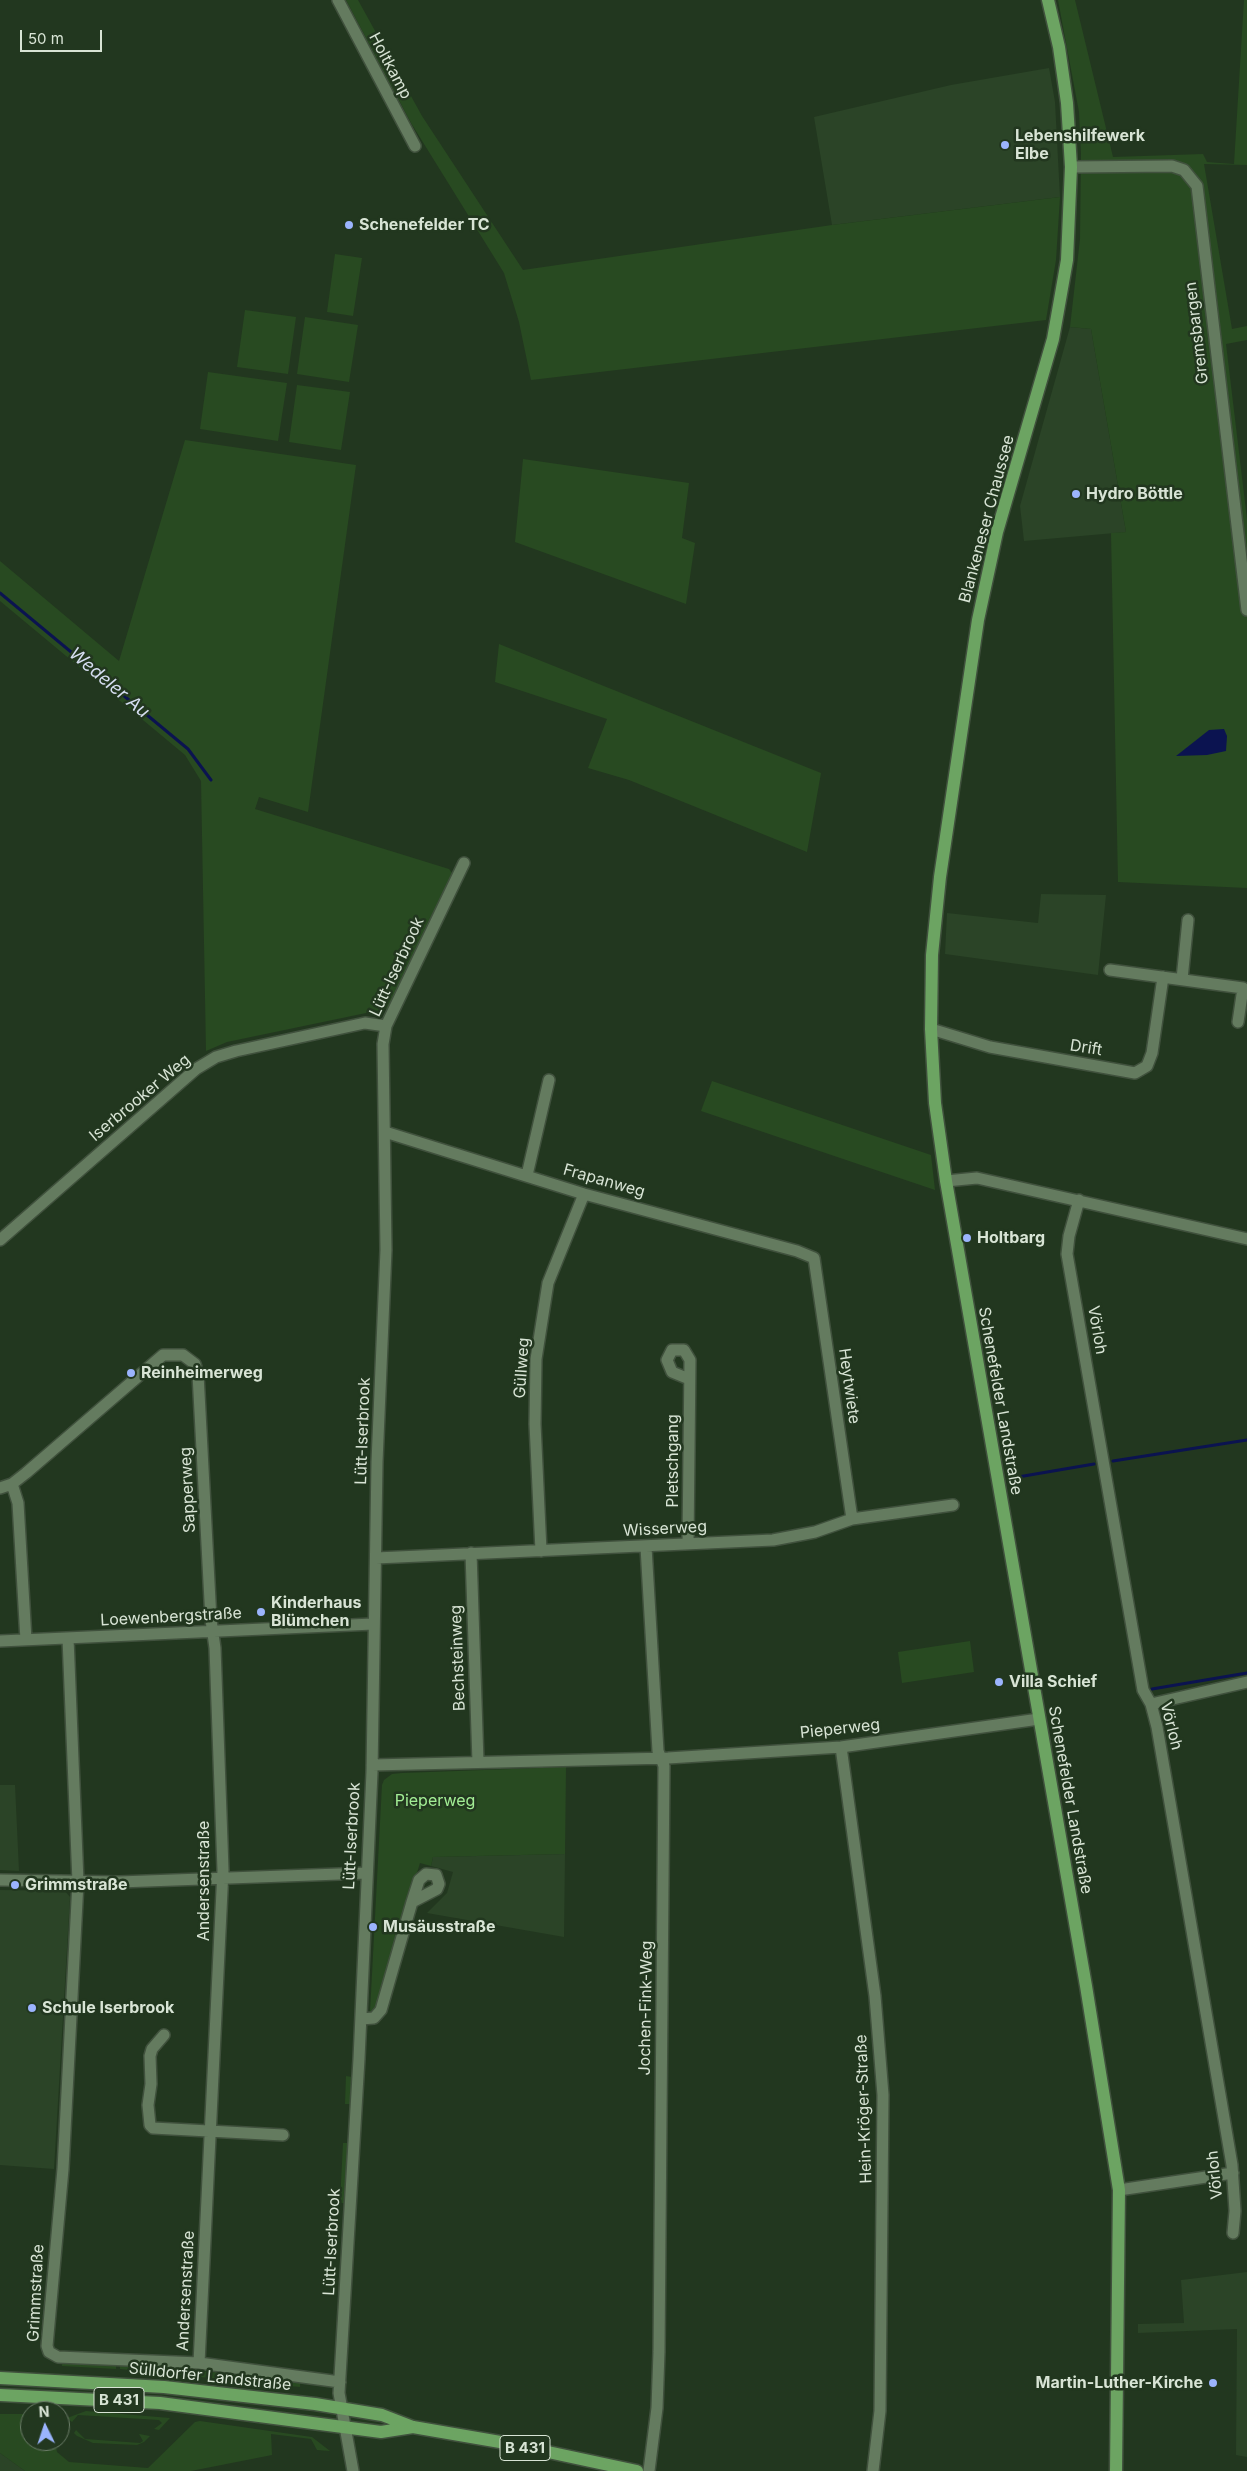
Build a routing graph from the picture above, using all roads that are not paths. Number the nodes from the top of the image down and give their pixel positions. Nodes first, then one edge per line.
1 (338, 0) edge
2 (1048, 0) edge
3 (415, 146) dead end
4 (1071, 167) junction
5 (1247, 610) edge
6 (464, 863) dead end
7 (1188, 920) dead end
8 (1110, 970) dead end
9 (1163, 977) junction
10 (1182, 979) junction
11 (1238, 1022) dead end
12 (386, 1026) junction
13 (931, 1029) junction
14 (934, 1079) joint
15 (550, 1080) dead end
16 (386, 1132) junction
17 (527, 1175) junction
18 (946, 1181) junction
19 (584, 1194) junction
20 (1079, 1200) junction
21 (1247, 1239) edge
22 (0, 1240) edge
23 (814, 1258) joint
24 (689, 1379) dead end
25 (12, 1484) junction
26 (0, 1488) edge
27 (953, 1505) dead end
28 (852, 1519) junction
29 (688, 1543) junction
30 (646, 1547) junction
31 (541, 1551) junction
32 (471, 1553) junction
33 (376, 1558) junction
34 (373, 1624) junction
35 (213, 1631) junction
36 (68, 1638) junction
37 (26, 1640) junction
38 (0, 1641) edge
39 (1247, 1682) edge
40 (1152, 1704) junction
41 (1040, 1720) junction
42 (841, 1747) junction
43 (660, 1758) junction
44 (478, 1762) junction
45 (372, 1765) junction
46 (367, 1873) junction
47 (223, 1879) junction
48 (0, 1880) edge
49 (78, 1882) junction
50 (412, 1902) dead end
51 (361, 2019) junction
52 (164, 2035) dead end
53 (211, 2132) junction
54 (283, 2135) dead end
55 (1232, 2173) junction
56 (1119, 2190) junction
57 (1232, 2233) dead end
58 (50, 2352) joint
59 (198, 2363) junction
60 (0, 2378) edge
61 (340, 2382) junction
62 (0, 2395) edge
63 (340, 2408) junction
64 (344, 2426) junction
65 (413, 2427) junction
66 (353, 2471) edge
67 (637, 2471) edge
68 (649, 2471) edge
69 (873, 2471) edge
70 (1116, 2471) edge

1 - 3 street, Holtkamp
2 - 4 main road, Blankeneser Chaussee
4 - 5 street, Gremsbargen
4 - 13 main road, Blankeneser Chaussee
6 - 12 street, Lütt-Iserbrook
7 - 10 street
8 - 9 street
9 - 10 street
9 - 13 street, Drift
10 - 11 street
12 - 16 street, Lütt-Iserbrook
12 - 22 street, Iserbrooker Weg
13 - 14 main road, Blankeneser Chaussee
14 - 18 main road, Schenefelder Landstraße
15 - 17 street
16 - 17 street, Frapanweg
16 - 33 street, Lütt-Iserbrook
17 - 19 street, Frapanweg
18 - 20 street
18 - 41 main road, Schenefelder Landstraße
19 - 23 street, Frapanweg
19 - 31 street, Güllweg
20 - 21 street
20 - 40 street, Vörloh
23 - 28 street, Heytwiete
24 - 29 street, Pletschgang
25 - 26 street
25 - 35 street, Sapperweg
25 - 37 street
27 - 28 street, Wisserweg
28 - 29 street, Wisserweg
29 - 30 street, Wisserweg
30 - 31 street, Wisserweg
30 - 43 street, Jochen-Fink-Weg
31 - 32 street, Wisserweg
32 - 33 street, Wisserweg
32 - 44 street, Bechsteinweg
33 - 34 street, Lütt-Iserbrook
34 - 35 street, Loewenbergstraße
34 - 45 street, Lütt-Iserbrook
35 - 36 street, Loewenbergstraße
35 - 47 street, Andersenstraße
36 - 37 street, Loewenbergstraße
36 - 49 street, Grimmstraße
37 - 38 street, Loewenbergstraße
39 - 40 street
40 - 55 street, Vörloh
41 - 42 street, Pieperweg
41 - 56 main road, Schenefelder Landstraße
42 - 43 street, Pieperweg
42 - 69 street, Hein-Kröger-Straße
43 - 44 street, Pieperweg
43 - 68 street, Jochen-Fink-Weg
44 - 45 street, Pieperweg
45 - 46 street, Lütt-Iserbrook
46 - 47 street
46 - 51 street, Lütt-Iserbrook
47 - 49 street
47 - 53 street, Andersenstraße
48 - 49 street
49 - 58 street, Grimmstraße
50 - 51 street
51 - 61 street, Lütt-Iserbrook
52 - 53 street
53 - 54 street
53 - 59 street, Andersenstraße
55 - 56 street
55 - 57 street, Vörloh
56 - 70 main road, Schenefelder Landstraße
58 - 59 street, Sülldorfer Landstraße
59 - 61 street, Sülldorfer Landstraße
60 - 63 main road, Sülldorfer Landstraße / B 431
61 - 63 street, Lütt-Iserbrook
62 - 64 main road, Sülldorfer Landstraße / B 431
63 - 64 street, Lütt-Iserbrook
63 - 65 main road, Sülldorfer Landstraße / B 431
64 - 65 main road, Sülldorfer Landstraße / B 431
64 - 66 street, Lütt-Iserbrook
65 - 67 main road, Sülldorfer Landstraße / B 431

